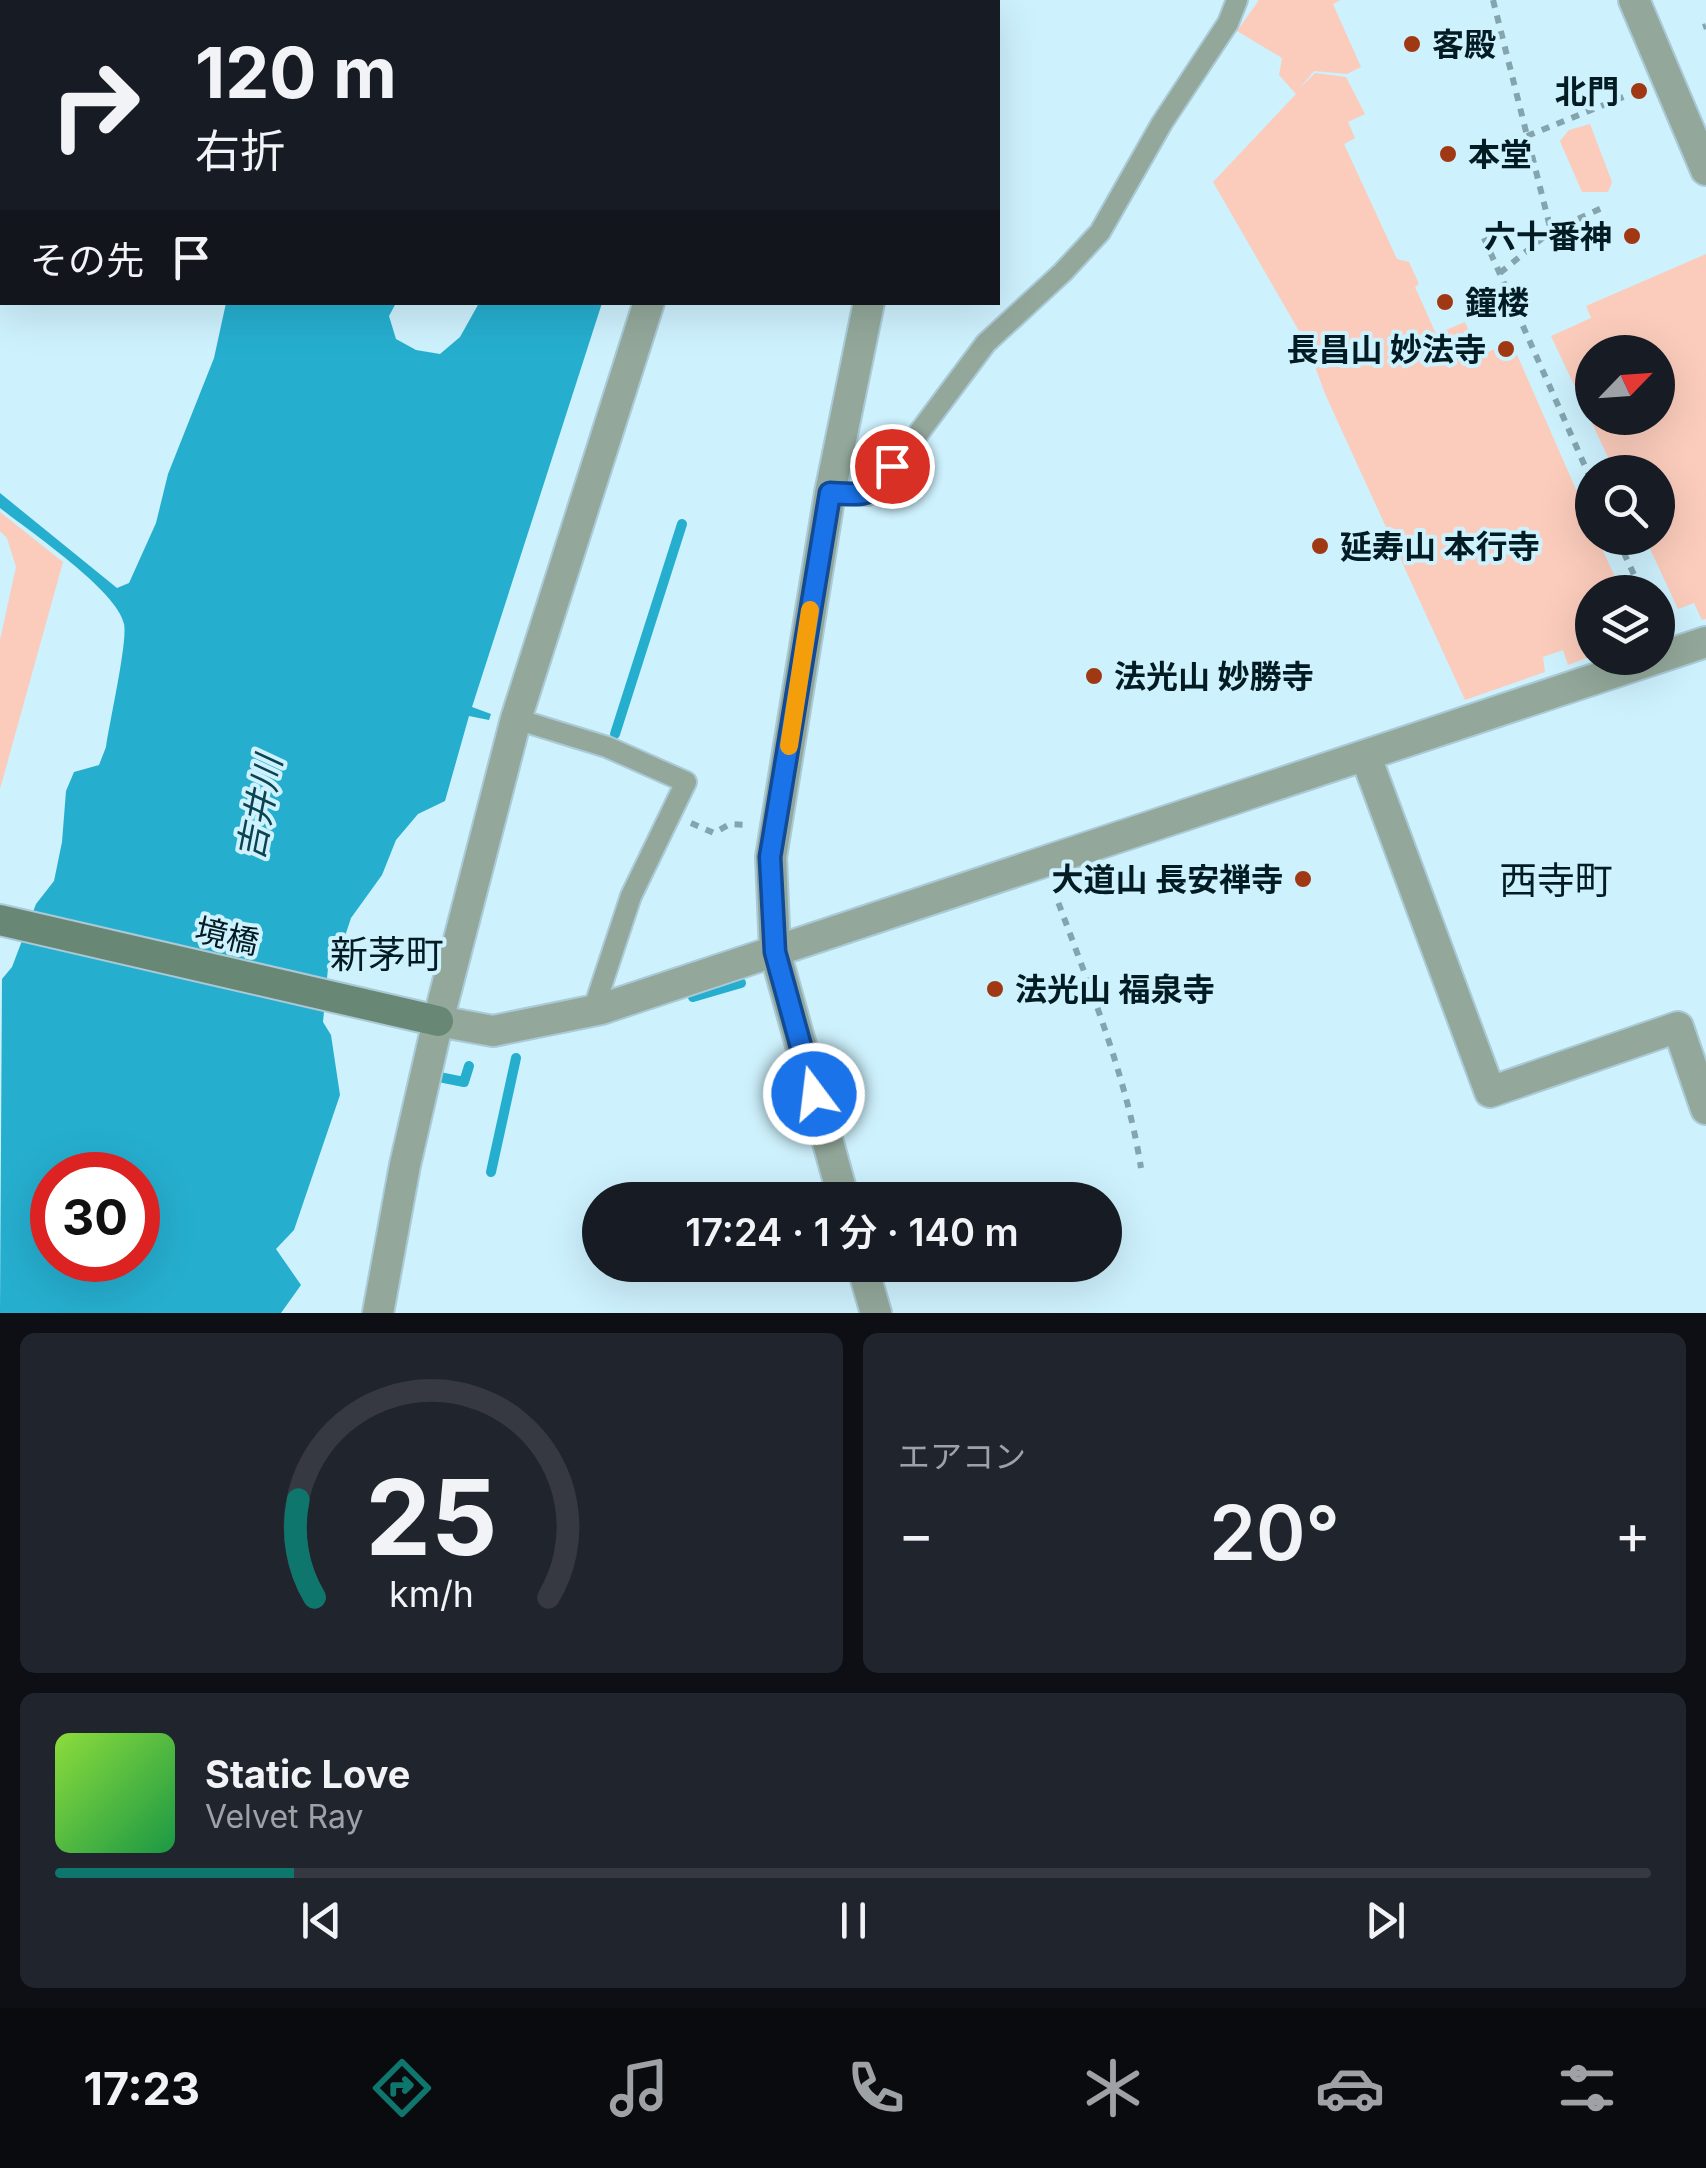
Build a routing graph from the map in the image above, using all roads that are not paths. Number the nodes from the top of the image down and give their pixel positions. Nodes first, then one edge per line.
1 (1237, 0) edge
2 (1634, 0) edge
3 (1706, 170) edge
4 (648, 305) edge
5 (868, 305) edge
6 (830, 493) junction
7 (1706, 642) edge
8 (516, 718) junction
9 (1366, 756) junction
10 (0, 920) edge
11 (775, 952) junction
12 (593, 1011) junction
13 (438, 1021) junction
14 (1706, 1109) edge
15 (839, 1182) edge
16 (867, 1282) edge
17 (378, 1313) edge
18 (876, 1313) edge

1 - 6 lane
2 - 3 street
4 - 8 street
5 - 6 street
6 - 11 street
7 - 9 street
8 - 12 lane
8 - 13 street
9 - 11 street
9 - 14 street
10 - 13 street, 境橋
11 - 12 street
11 - 15 street
12 - 13 street
13 - 17 street
16 - 18 street

